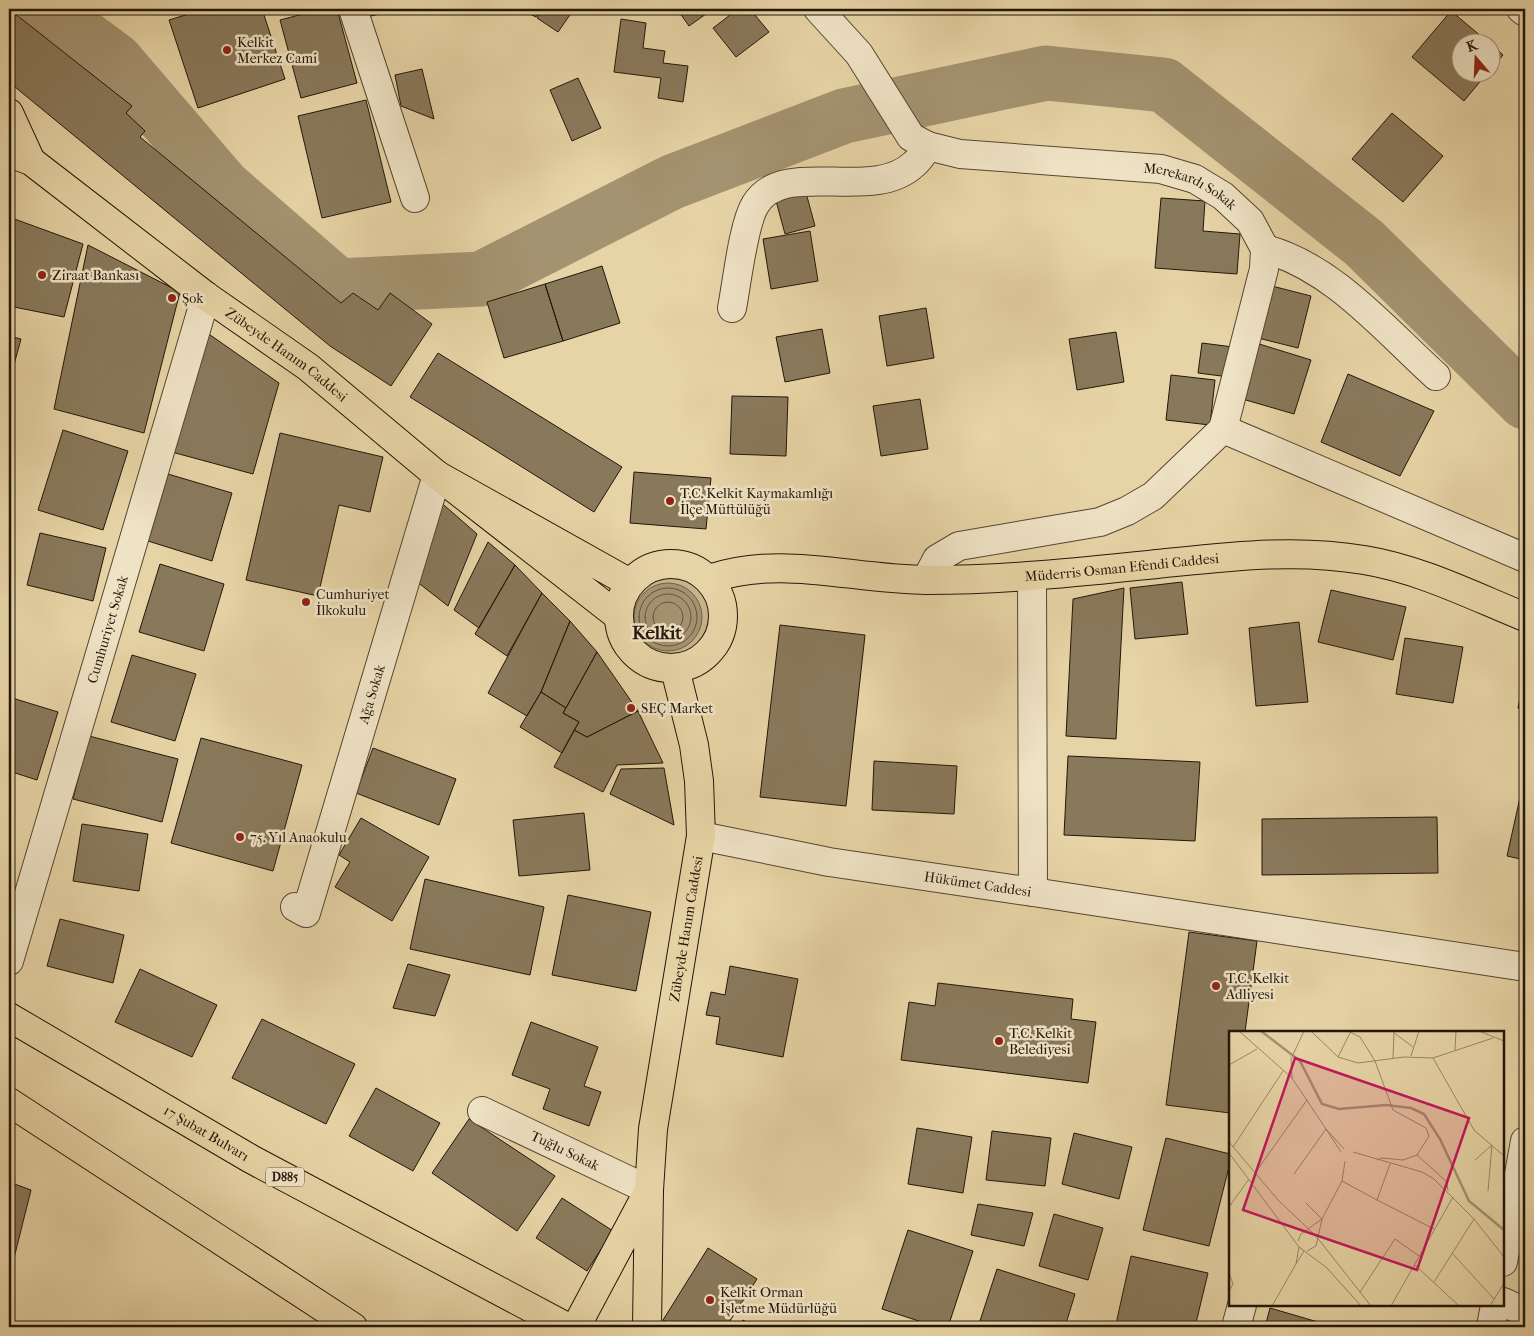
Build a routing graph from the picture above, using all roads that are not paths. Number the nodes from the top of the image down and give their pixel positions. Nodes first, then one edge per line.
1 (353, 9) edge
2 (818, 9) edge
3 (1521, 9) edge
4 (1525, 12) edge
5 (9, 112) edge
6 (919, 141) junction
7 (20, 157) edge
8 (415, 198) dead end
9 (1265, 249) junction
10 (206, 296) junction
11 (732, 308) dead end
12 (1436, 376) dead end
13 (1222, 429) junction
14 (437, 475) junction
15 (1525, 558) edge
16 (1032, 577) junction
17 (709, 579) junction
18 (926, 580) junction
19 (630, 583) junction
20 (618, 616) junction
21 (1525, 617) edge
22 (675, 669) junction
23 (702, 836) junction
24 (1033, 892) junction
25 (301, 910) dead end
26 (9, 961) edge
27 (1525, 967) edge
28 (9, 1017) edge
29 (9, 1102) edge
30 (482, 1111) dead end
31 (1525, 1141) edge
32 (649, 1190) junction
33 (1506, 1220) edge
34 (1504, 1248) edge
35 (1504, 1302) edge
36 (1242, 1306) edge
37 (1495, 1306) edge
38 (1525, 1312) edge
39 (353, 1327) edge
40 (567, 1327) edge
41 (576, 1327) edge
42 (647, 1327) edge
43 (1236, 1327) edge
44 (1491, 1327) edge

1 - 8 street
2 - 6 street
3 - 4 street
5 - 7 main road
6 - 9 street, Merekardı Sokak
6 - 11 street
7 - 10 main road, Zübeyde Hanım Caddesi
9 - 12 street
9 - 13 street
10 - 14 main road, Zübeyde Hanım Caddesi
10 - 26 street, Cumhuriyet Sokak
13 - 15 street
13 - 18 street
14 - 19 main road, Zübeyde Hanım Caddesi
14 - 20 main road, Zübeyde Hanım Caddesi
14 - 25 street, Ağa Sokak
16 - 18 main road, Müderris Osman Efendi Caddesi
16 - 21 main road, Müderris Osman Efendi Caddesi
16 - 24 street, Hükümet Caddesi
17 - 18 main road, Müderris Osman Efendi Caddesi
17 - 19 main road
17 - 22 main road
19 - 20 main road
20 - 22 main road
22 - 23 main road, Zübeyde Hanım Caddesi
23 - 24 street, Hükümet Caddesi
23 - 32 main road, Zübeyde Hanım Caddesi
24 - 27 street
28 - 40 main road, 17 Şubat Bulvarı / D885
29 - 39 main road
30 - 32 street, Tuğlu Sokak
31 - 33 street
32 - 41 main road, Zübeyde Hanım Caddesi
32 - 42 main road, Zübeyde Hanım Caddesi
33 - 34 street
35 - 38 street
36 - 43 street
37 - 44 street

